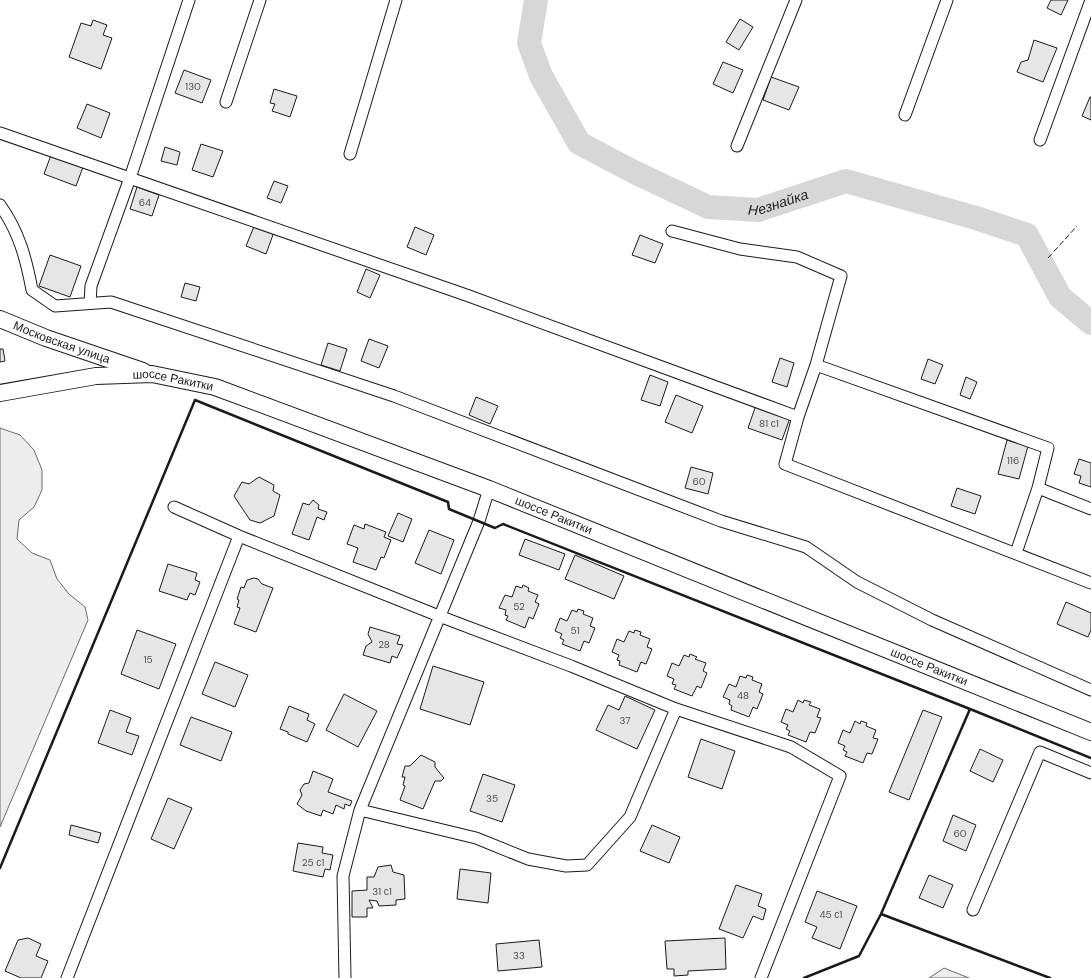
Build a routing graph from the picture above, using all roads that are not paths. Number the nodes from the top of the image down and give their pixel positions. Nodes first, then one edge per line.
1 (189, 0) edge
2 (260, 0) edge
3 (396, 0) edge
4 (796, 0) edge
5 (947, 0) edge
6 (1091, 0) edge
7 (226, 102) dead end
8 (905, 115) dead end
9 (0, 133) edge
10 (1040, 140) dead end
11 (737, 146) dead end
12 (350, 154) dead end
13 (130, 178) junction
14 (0, 205) edge
15 (672, 231) dead end
16 (90, 303) junction
17 (0, 319) edge
18 (816, 365) junction
19 (152, 374) junction
20 (0, 393) edge
21 (798, 417) junction
22 (1038, 488) junction
23 (489, 489) junction
24 (174, 506) dead end
25 (1091, 509) edge
26 (239, 536) junction
27 (1016, 553) junction
28 (1091, 583) edge
29 (439, 616) junction
30 (1091, 690) edge
31 (676, 709) junction
32 (1091, 732) edge
33 (1091, 772) edge
34 (360, 810) junction
35 (973, 910) dead end
36 (67, 978) edge
37 (345, 978) edge
38 (761, 978) edge

1 - 13 street
2 - 7 street
3 - 12 street
4 - 11 street
5 - 8 street
6 - 10 street
9 - 13 street
13 - 16 street
13 - 21 street
14 - 16 street
15 - 18 street
16 - 30 street
17 - 19 main road, Московская улица
18 - 21 street
18 - 22 street
19 - 20 main road, шоссе Ракитки
19 - 23 main road, шоссе Ракитки
21 - 27 street
22 - 25 street
22 - 27 street
23 - 29 street
23 - 32 main road, шоссе Ракитки
24 - 26 street
26 - 29 street
26 - 36 street
27 - 28 street
29 - 31 street
29 - 34 street
31 - 34 street
31 - 38 street
33 - 35 street
34 - 37 street

